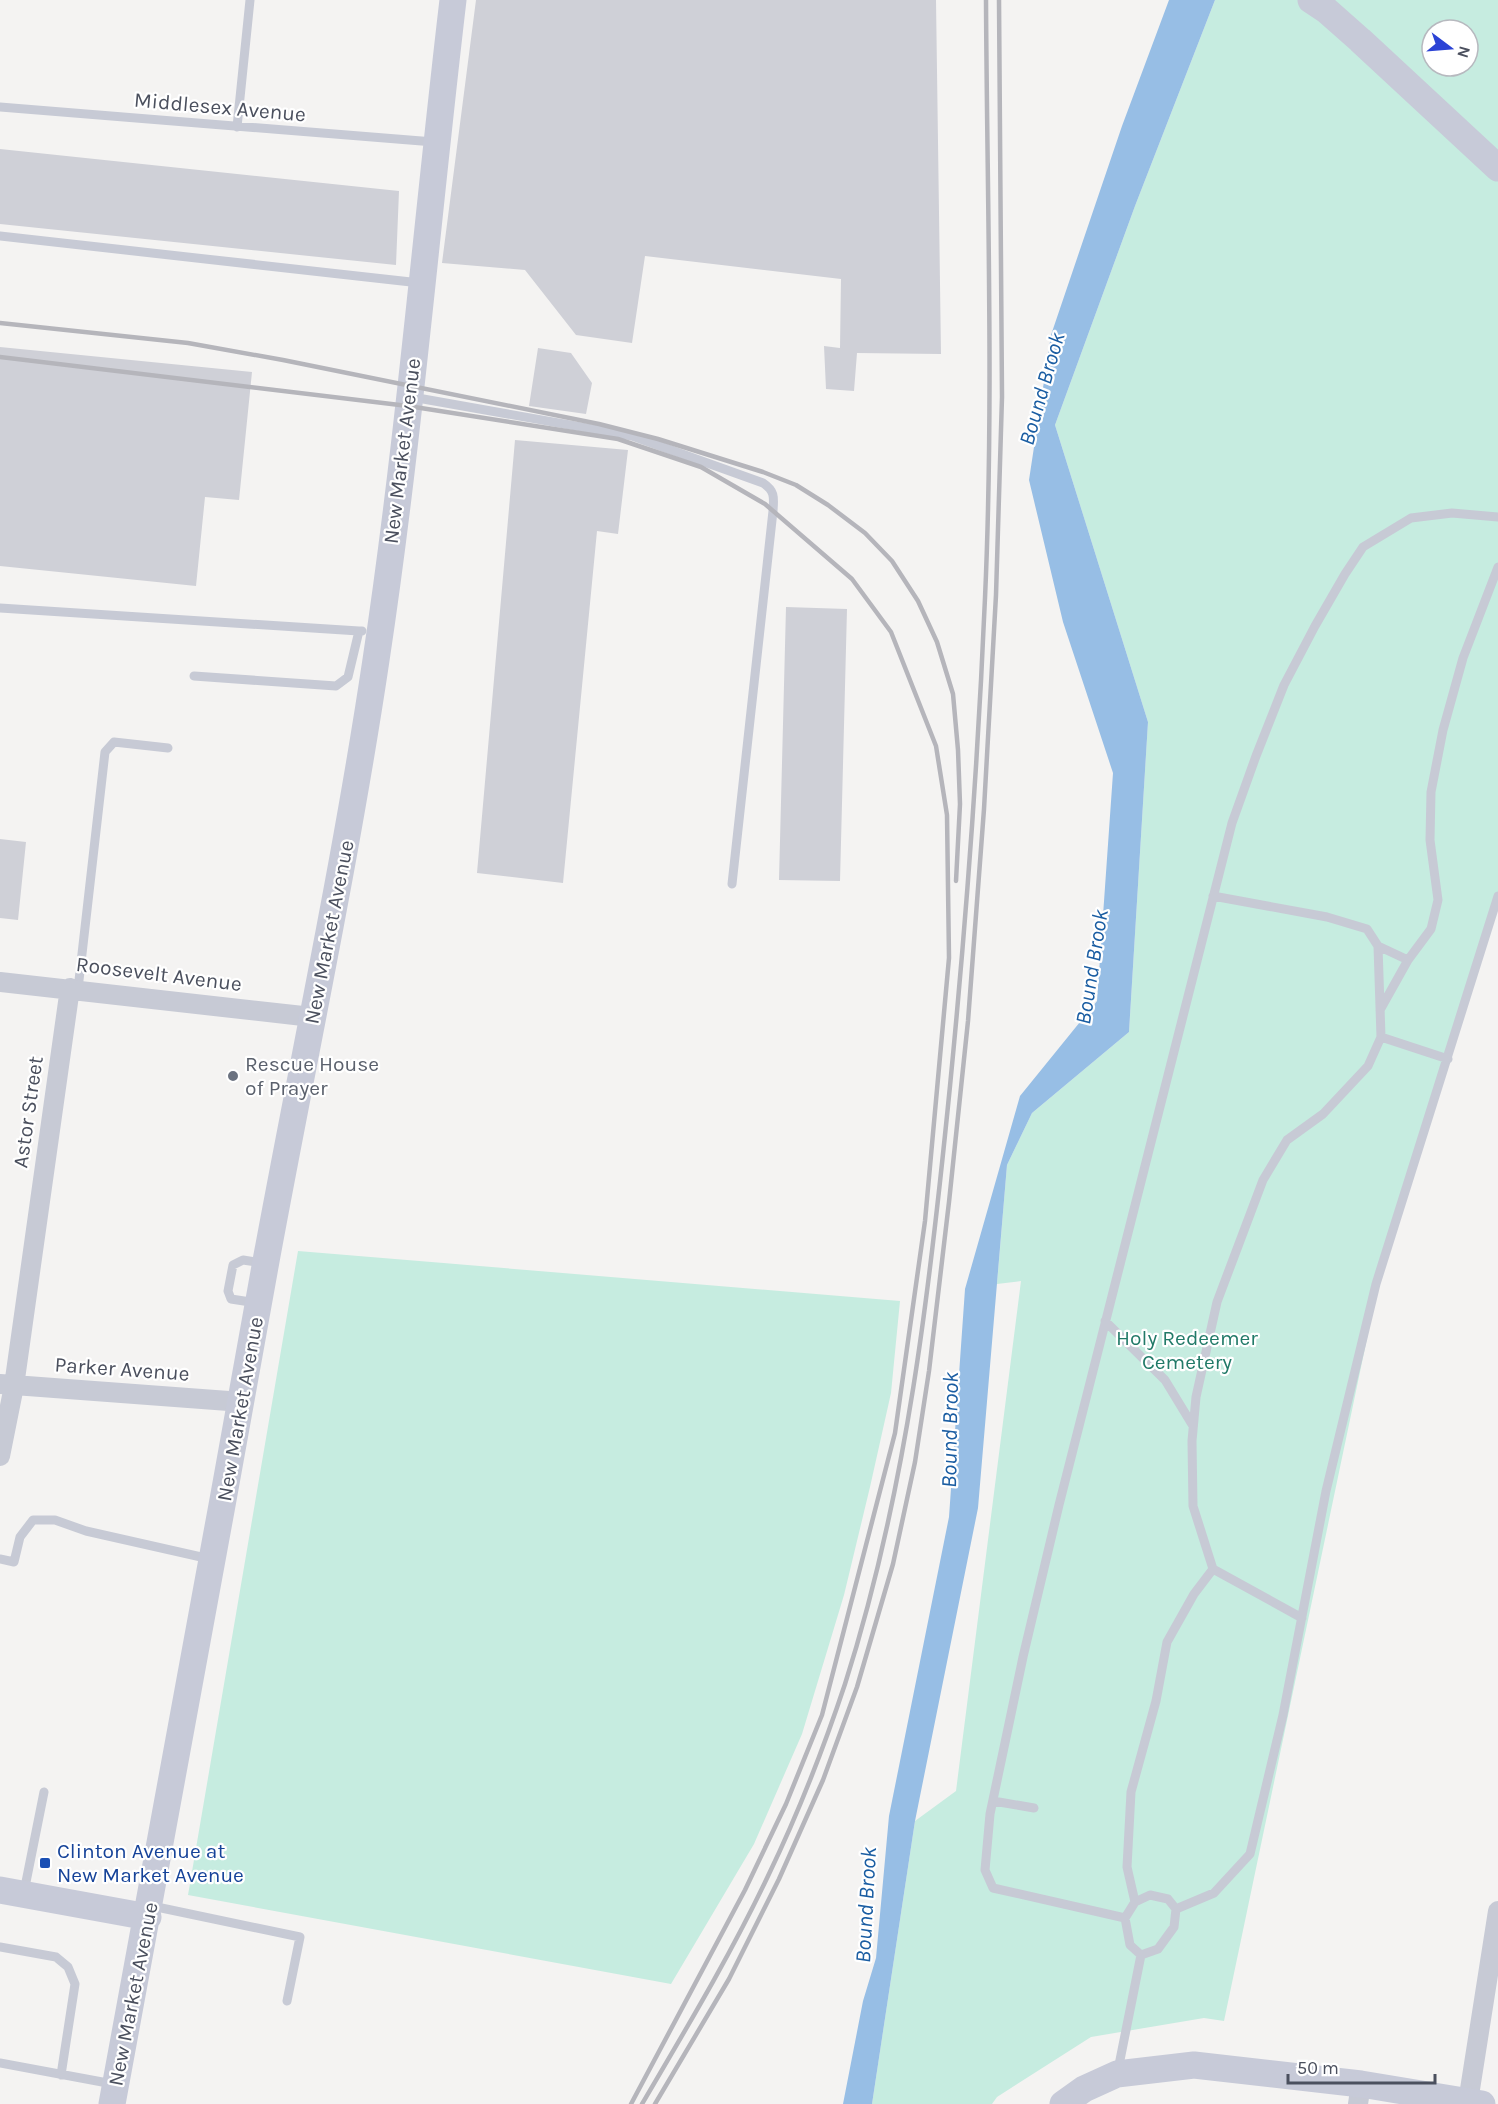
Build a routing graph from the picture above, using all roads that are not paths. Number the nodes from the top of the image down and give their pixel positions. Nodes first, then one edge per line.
1 (250, 0) edge
2 (453, 0) edge
3 (1311, 0) edge
4 (0, 107) edge
5 (237, 127) junction
6 (436, 143) junction
7 (1498, 168) edge
8 (0, 236) edge
9 (422, 283) junction
10 (409, 396) junction
11 (1498, 518) edge
12 (1498, 567) edge
13 (0, 608) edge
14 (369, 632) junction
15 (194, 676) dead end
16 (168, 748) dead end
17 (732, 884) dead end
18 (1213, 896) junction
19 (1498, 896) edge
20 (1378, 946) junction
21 (1408, 960) junction
22 (0, 982) edge
23 (74, 988) junction
24 (1380, 1011) junction
25 (312, 1017) junction
26 (1381, 1037) junction
27 (1448, 1059) junction
28 (1105, 1321) junction
29 (7, 1385) edge
30 (242, 1402) junction
31 (1193, 1426) junction
32 (0, 1456) edge
33 (0, 1559) edge
34 (212, 1560) junction
35 (1213, 1569) junction
36 (1302, 1618) junction
37 (44, 1792) dead end
38 (993, 1801) junction
39 (1034, 1808) dead end
40 (12, 1892) edge
41 (1135, 1902) junction
42 (1176, 1909) junction
43 (149, 1911) junction
44 (1498, 1911) edge
45 (1125, 1918) junction
46 (0, 1947) edge
47 (1141, 1955) junction
48 (287, 2001) dead end
49 (0, 2063) edge
50 (1117, 2074) junction
51 (61, 2075) junction
52 (113, 2094) edge
53 (1359, 2094) edge
54 (1475, 2103) edge
55 (1063, 2104) edge

1 - 5 lane
2 - 6 main road, New Market Avenue
3 - 7 main road
4 - 5 lane, Middlesex Avenue
5 - 6 lane, Middlesex Avenue
6 - 9 main road, New Market Avenue
8 - 9 lane
9 - 10 main road, New Market Avenue
10 - 14 main road, New Market Avenue
10 - 17 lane
11 - 18 lane
12 - 21 lane
13 - 14 lane
14 - 15 lane
14 - 25 main road, New Market Avenue
16 - 23 lane
18 - 20 lane
18 - 28 lane
19 - 27 lane
20 - 21 lane
20 - 24 lane
21 - 24 lane
22 - 23 street, Roosevelt Avenue
23 - 25 street, Roosevelt Avenue
23 - 29 street, Astor Street
24 - 26 lane
25 - 30 main road, New Market Avenue
26 - 27 lane
26 - 31 lane
27 - 36 lane
28 - 31 lane
28 - 38 lane
29 - 30 street, Parker Avenue
29 - 32 street, Astor Street
30 - 34 main road, New Market Avenue
31 - 35 lane
33 - 34 lane
34 - 43 main road, New Market Avenue
35 - 36 lane
35 - 41 lane
36 - 42 lane
37 - 40 lane
38 - 39 lane
38 - 45 lane
40 - 43 main road
41 - 42 lane
41 - 45 lane
42 - 47 lane
43 - 48 lane
43 - 52 main road, New Market Avenue
44 - 54 street
45 - 47 lane
46 - 51 lane
47 - 50 lane
49 - 51 lane
50 - 53 main road
50 - 55 main road
51 - 52 lane
53 - 54 main road

